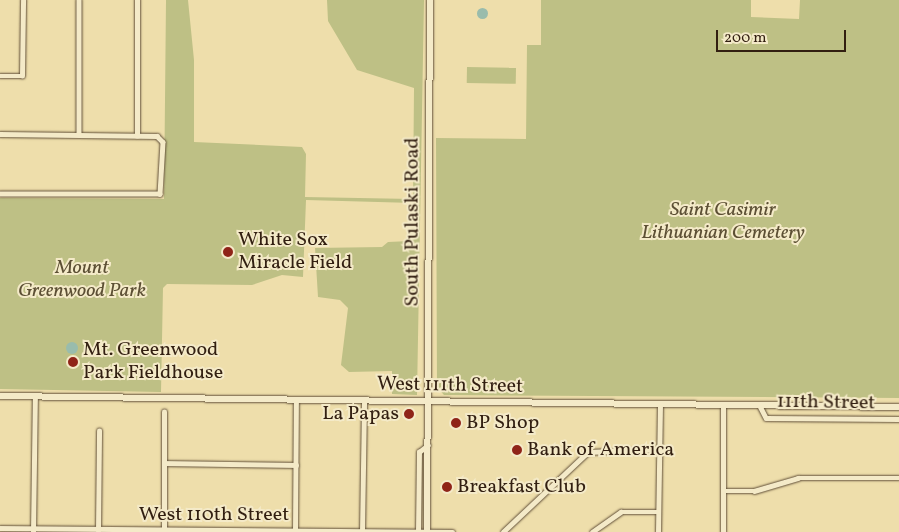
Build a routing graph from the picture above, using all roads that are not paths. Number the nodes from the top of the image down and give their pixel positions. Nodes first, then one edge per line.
1 (23, 0) edge
2 (79, 0) edge
3 (137, 0) edge
4 (430, 0) edge
5 (0, 76) edge
6 (0, 134) edge
7 (79, 134) junction
8 (137, 136) junction
9 (0, 194) edge
10 (0, 396) edge
11 (35, 396) junction
12 (296, 400) junction
13 (364, 401) junction
14 (428, 402) junction
15 (660, 406) junction
16 (723, 406) junction
17 (760, 406) junction
18 (899, 407) edge
19 (164, 412) dead end
20 (899, 420) edge
21 (99, 431) dead end
22 (428, 445) junction
23 (659, 449) junction
24 (164, 463) junction
25 (296, 465) junction
26 (899, 478) edge
27 (723, 491) junction
28 (658, 512) junction
29 (0, 528) edge
30 (33, 530) edge
31 (98, 531) edge
32 (164, 531) edge
33 (295, 531) edge
34 (362, 531) edge
35 (418, 532) edge
36 (427, 532) edge
37 (452, 532) edge
38 (503, 532) edge
39 (592, 532) edge
40 (658, 532) edge
41 (723, 532) edge

1 - 5 street
2 - 7 street
3 - 8 street
4 - 14 main road, South Pulaski Road
6 - 7 street
7 - 8 street
8 - 9 street
10 - 11 main road, West 111th Street
11 - 12 main road, West 111th Street
11 - 30 street
12 - 13 main road, West 111th Street
12 - 25 street
13 - 14 main road, West 111th Street
13 - 34 street
14 - 15 main road, West 111th Street
14 - 22 main road, South Pulaski Road
15 - 16 main road, West 111th Street
15 - 23 street
16 - 17 main road, West 111th Street
16 - 27 street
17 - 18 main road, West 111th Street
17 - 20 street, 111th Street
19 - 24 street
21 - 31 street
22 - 35 street, South Pulaski Road
22 - 36 main road, South Pulaski Road
23 - 28 street
23 - 38 street
24 - 25 street
24 - 32 street
25 - 33 street
26 - 27 street
27 - 41 street
28 - 39 street
28 - 40 street
29 - 30 street, West 110th Street
30 - 31 street, West 110th Street
31 - 32 street, West 110th Street
32 - 33 street, West 110th Street
33 - 34 street, West 110th Street
34 - 35 street, West 110th Street
35 - 36 street, West 110th Street
36 - 37 street, West 110th Street

